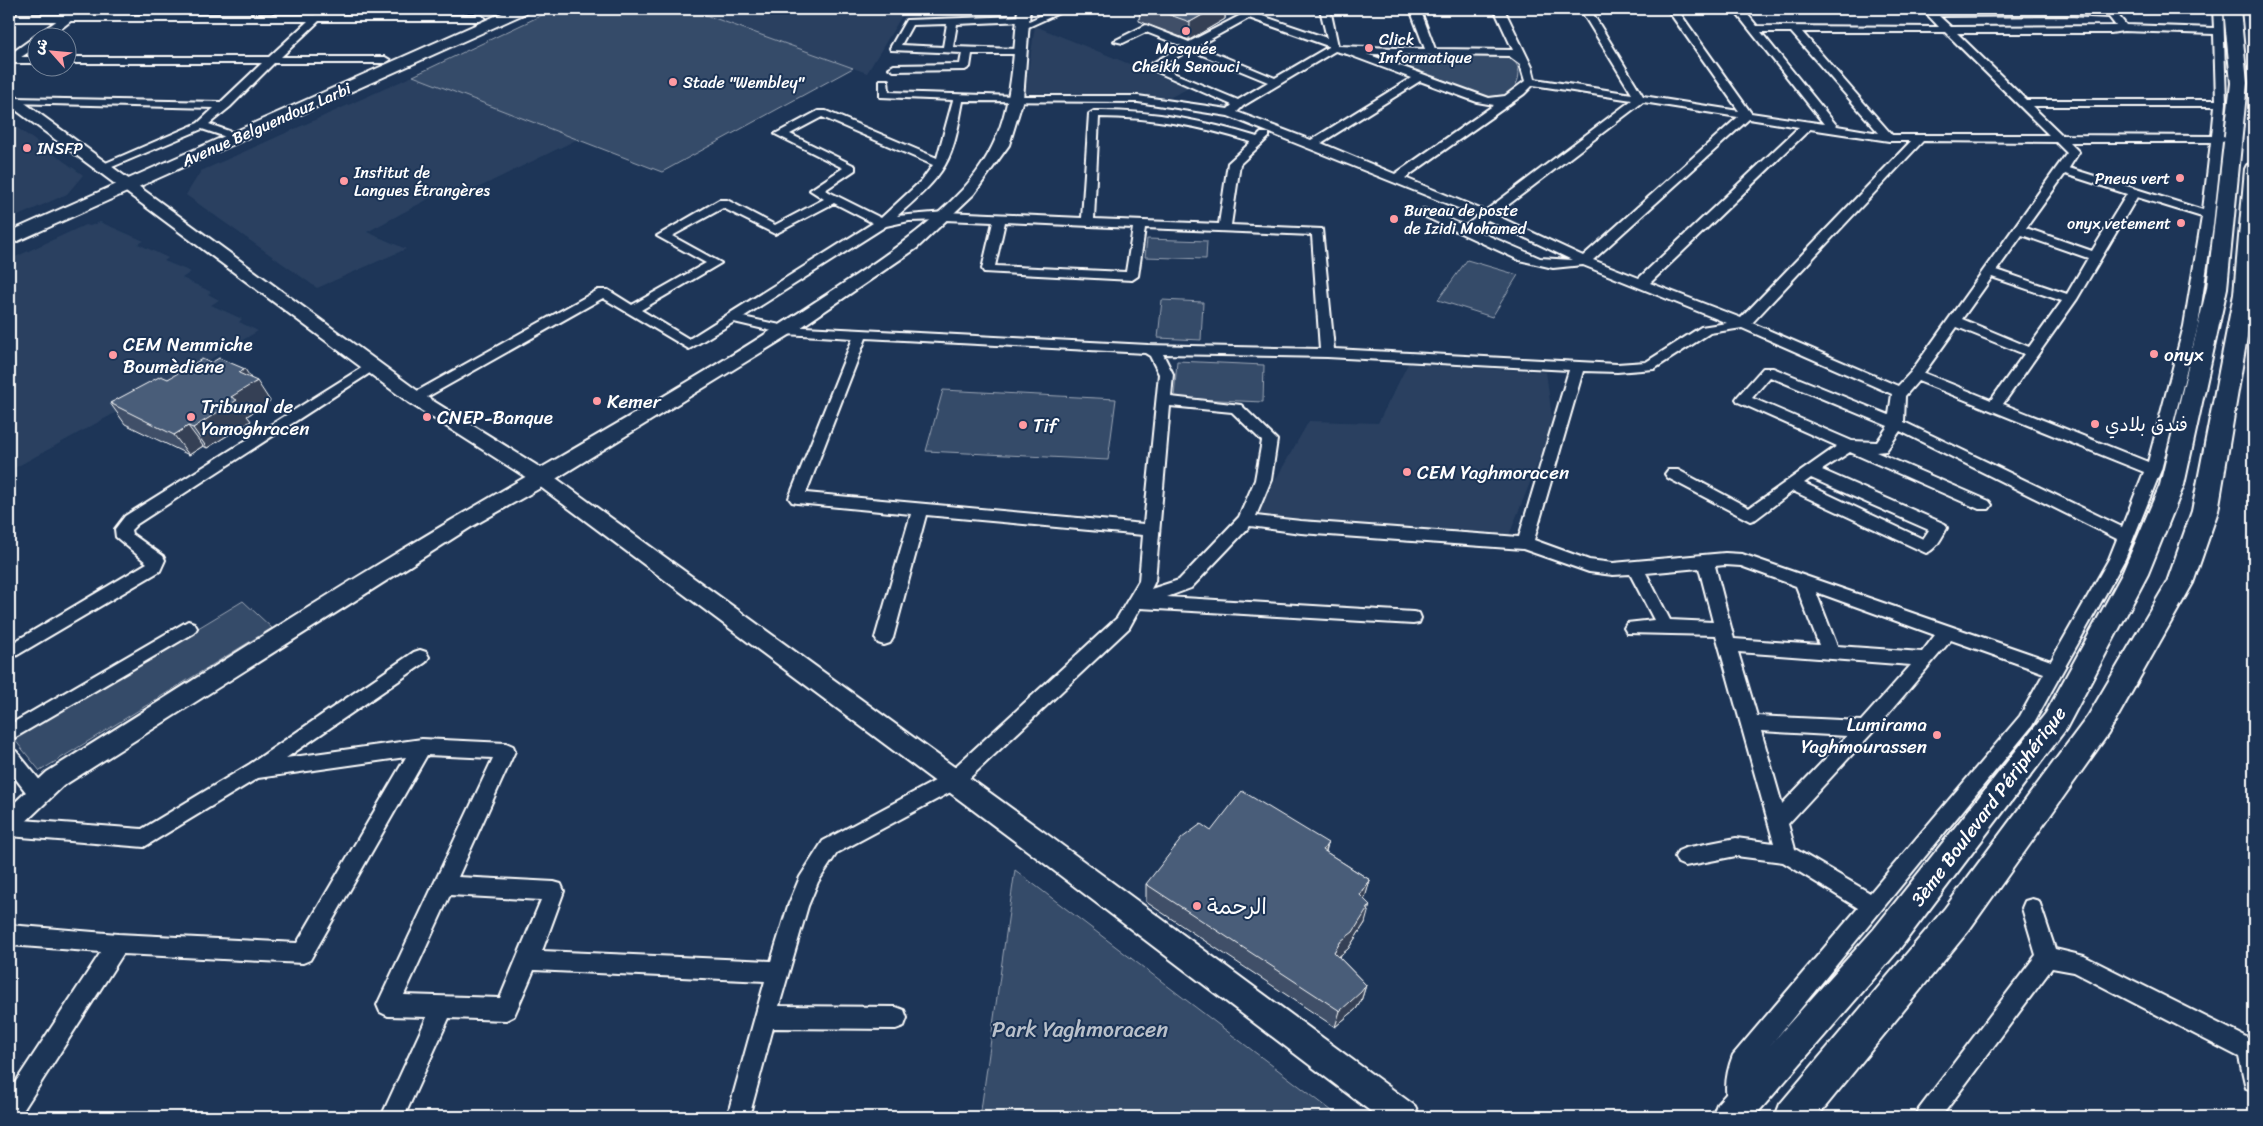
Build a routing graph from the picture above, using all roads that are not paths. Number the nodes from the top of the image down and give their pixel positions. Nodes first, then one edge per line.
1 (21, 9) edge
2 (80, 9) edge
3 (327, 9) edge
4 (500, 9) edge
5 (523, 9) edge
6 (1063, 9) edge
7 (1234, 9) edge
8 (1325, 9) edge
9 (1415, 9) edge
10 (1499, 9) edge
11 (1585, 9) edge
12 (1672, 9) edge
13 (1738, 9) edge
14 (2218, 9) edge
15 (1929, 11) edge
16 (2066, 11) edge
17 (2111, 11) edge
18 (9, 12) edge
19 (1249, 14) junction
20 (318, 17) junction
21 (9, 18) edge
22 (68, 18) junction
23 (480, 18) junction
24 (1023, 18) edge
25 (953, 20) junction
26 (2226, 20) edge
27 (54, 28) edge
28 (1793, 28) junction
29 (1946, 28) junction
30 (2123, 28) junction
31 (1754, 29) junction
32 (1119, 41) dead end
33 (1190, 45) junction
34 (1333, 46) junction
35 (28, 47) edge
36 (948, 49) junction
37 (967, 51) junction
38 (1349, 51) junction
39 (1430, 51) junction
40 (1018, 52) junction
41 (1521, 57) junction
42 (28, 60) edge
43 (78, 60) edge
44 (273, 60) junction
45 (385, 60) junction
46 (9, 61) edge
47 (894, 68) dead end
48 (1418, 78) junction
49 (1530, 81) junction
50 (884, 82) dead end
51 (1276, 82) junction
52 (959, 96) junction
53 (1640, 98) junction
54 (11, 99) edge
55 (1016, 99) junction
56 (1508, 100) junction
57 (2024, 103) junction
58 (1239, 104) junction
59 (2221, 104) junction
60 (226, 105) junction
61 (1230, 114) junction
62 (1747, 116) junction
63 (202, 125) junction
64 (1808, 125) junction
65 (1273, 128) junction
66 (1833, 129) junction
67 (230, 134) junction
68 (1889, 138) junction
69 (1920, 138) junction
70 (2060, 139) junction
71 (2225, 139) junction
72 (1259, 140) junction
73 (1312, 144) junction
74 (940, 164) junction
75 (2254, 169) edge
76 (2062, 170) junction
77 (118, 177) junction
78 (1396, 179) junction
79 (2134, 192) junction
80 (831, 200) junction
81 (1423, 213) dead end
82 (2208, 215) junction
83 (945, 216) junction
84 (1488, 216) junction
85 (1000, 218) junction
86 (1088, 222) junction
87 (1140, 223) junction
88 (882, 224) junction
89 (9, 228) edge
90 (1224, 228) junction
91 (2020, 230) junction
92 (1466, 232) junction
93 (9, 239) edge
94 (2095, 256) junction
95 (1584, 261) junction
96 (1989, 272) junction
97 (1642, 283) junction
98 (2070, 299) junction
99 (632, 310) junction
100 (732, 318) junction
101 (1955, 321) junction
102 (1743, 324) junction
103 (786, 330) junction
104 (861, 334) junction
105 (1148, 349) junction
106 (1327, 353) junction
107 (2032, 353) junction
108 (371, 366) junction
109 (1577, 367) junction
110 (1916, 375) junction
111 (1899, 392) junction
112 (415, 398) junction
113 (1164, 401) junction
114 (1994, 406) junction
115 (1897, 424) junction
116 (1849, 446) junction
117 (2153, 470) junction
118 (1810, 471) junction
119 (1673, 474) dead end
120 (542, 478) junction
121 (1792, 484) junction
122 (1984, 505) dead end
123 (920, 509) junction
124 (1246, 520) junction
125 (1151, 530) junction
126 (2126, 536) junction
127 (1525, 543) junction
128 (1706, 562) junction
129 (1634, 566) junction
130 (1803, 581) junction
131 (1136, 601) junction
132 (1413, 618) dead end
133 (1664, 626) junction
134 (188, 628) dead end
135 (1633, 628) dead end
136 (1948, 631) junction
137 (1726, 637) junction
138 (884, 638) dead end
139 (9, 652) edge
140 (1831, 653) junction
141 (420, 657) dead end
142 (1926, 660) junction
143 (2055, 670) junction
144 (1750, 723) junction
145 (1865, 729) junction
146 (9, 734) edge
147 (422, 748) junction
148 (9, 756) edge
149 (254, 771) junction
150 (953, 781) junction
151 (39, 794) junction
152 (1778, 822) junction
153 (9, 823) edge
154 (9, 827) edge
155 (1787, 854) junction
156 (1685, 857) dead end
157 (444, 886) junction
158 (1871, 905) junction
159 (2032, 908) dead end
160 (9, 934) edge
161 (118, 944) junction
162 (2047, 957) junction
163 (528, 960) junction
164 (778, 972) junction
165 (443, 1007) junction
166 (765, 1017) junction
167 (896, 1018) dead end
168 (2252, 1052) edge
169 (2254, 1080) edge
170 (9, 1112) edge
171 (1732, 1114) edge
172 (392, 1117) edge
173 (738, 1117) edge
174 (1404, 1117) edge
175 (1793, 1117) edge
176 (1927, 1117) edge

1 - 18 street
2 - 22 street
3 - 20 street
4 - 23 main road
5 - 67 main road, Avenue Belguendouz Larbi
6 - 24 street
7 - 19 street
8 - 34 street
9 - 39 street
10 - 41 street
11 - 53 street
12 - 62 street
13 - 31 street
14 - 26 street
15 - 16 street
15 - 29 street
16 - 17 street
17 - 30 street
19 - 33 street
19 - 34 street
20 - 22 street
20 - 23 street
20 - 44 street
21 - 22 street
22 - 27 street
23 - 45 main road
24 - 25 street
24 - 40 street
25 - 36 street
25 - 36 street
26 - 30 street
26 - 59 street
26 - 71 highway, 3ème Boulevard Périphérique
28 - 29 street
28 - 31 street
28 - 68 street
29 - 30 street
29 - 57 street
31 - 66 street
32 - 33 street
33 - 51 street
33 - 58 street
34 - 38 street
34 - 51 street
35 - 46 street
36 - 37 street
37 - 40 street
37 - 47 street
38 - 39 street
38 - 48 street
39 - 41 street
40 - 55 street
41 - 49 street
42 - 46 street
43 - 44 street
44 - 45 street
44 - 60 street
45 - 67 main road
48 - 56 street
48 - 73 street
49 - 53 street
49 - 56 street
50 - 52 street
51 - 58 street
52 - 55 street
52 - 74 street
53 - 62 street
53 - 84 street
54 - 60 street
54 - 77 main road
55 - 61 street
55 - 83 street
56 - 78 street
57 - 59 street
57 - 70 street
58 - 61 street
59 - 71 street
60 - 63 street
61 - 65 street
62 - 64 street
62 - 95 street
63 - 67 street
63 - 77 street
64 - 66 street
64 - 97 street
65 - 72 street
65 - 73 street
66 - 68 street
67 - 77 main road, Avenue Belguendouz Larbi
68 - 69 street
69 - 70 street
69 - 102 street
70 - 71 street
70 - 76 street
71 - 82 street
71 - 171 highway, 3ème Boulevard Périphérique
72 - 86 street
72 - 90 street
73 - 78 street
74 - 80 street
74 - 88 street
75 - 175 highway
76 - 79 street
76 - 91 street
77 - 89 main road
77 - 93 main road, Avenue Belguendouz Larbi
77 - 108 main road
78 - 84 street
79 - 82 street
79 - 94 street
80 - 88 street
80 - 99 street
81 - 92 street
82 - 117 street
83 - 85 street
83 - 88 street
83 - 103 street
84 - 92 street
84 - 95 street
85 - 86 street
85 - 87 street
86 - 87 street
87 - 90 street
88 - 100 street
90 - 106 street
91 - 94 street
91 - 96 street
92 - 95 street
94 - 98 street
95 - 97 street
96 - 98 street
96 - 101 street
97 - 102 street
98 - 107 street
99 - 100 street
99 - 112 street
100 - 103 street
101 - 107 street
101 - 110 street
102 - 109 street
102 - 111 street
103 - 104 street
103 - 120 street
104 - 105 street
104 - 123 street
105 - 106 street
105 - 113 street
106 - 109 street
107 - 114 street
108 - 112 main road
108 - 139 street
109 - 127 street
110 - 111 street
110 - 114 street
111 - 115 street
112 - 120 main road
113 - 124 street
113 - 125 street
114 - 117 street
115 - 116 street
115 - 116 street
115 - 126 street
116 - 118 street
116 - 122 street
117 - 126 street
118 - 121 street
118 - 121 street
119 - 121 street
120 - 150 main road
120 - 151 street
123 - 125 street
123 - 138 street
124 - 127 street
124 - 131 street
125 - 131 street
126 - 143 street
127 - 129 street
128 - 129 street
128 - 130 street
128 - 137 street
129 - 133 street
130 - 136 street
130 - 140 street
131 - 132 street
131 - 150 street
133 - 135 street
133 - 137 street
134 - 146 street
136 - 142 street
136 - 143 street
137 - 140 street
137 - 144 street
140 - 142 street
141 - 149 street
142 - 145 street
143 - 158 street
144 - 145 street
144 - 152 street
145 - 152 street
147 - 149 street
147 - 157 street
147 - 161 street
148 - 151 street
149 - 154 street
150 - 164 street
150 - 174 main road
151 - 153 street
152 - 155 street
155 - 156 street
155 - 158 street
157 - 163 street
157 - 165 street
158 - 171 street
159 - 162 street
160 - 161 street
161 - 170 street
162 - 168 street
162 - 176 street
163 - 164 street
163 - 165 street
164 - 166 street
165 - 172 street
166 - 167 street
166 - 173 street
168 - 169 street

